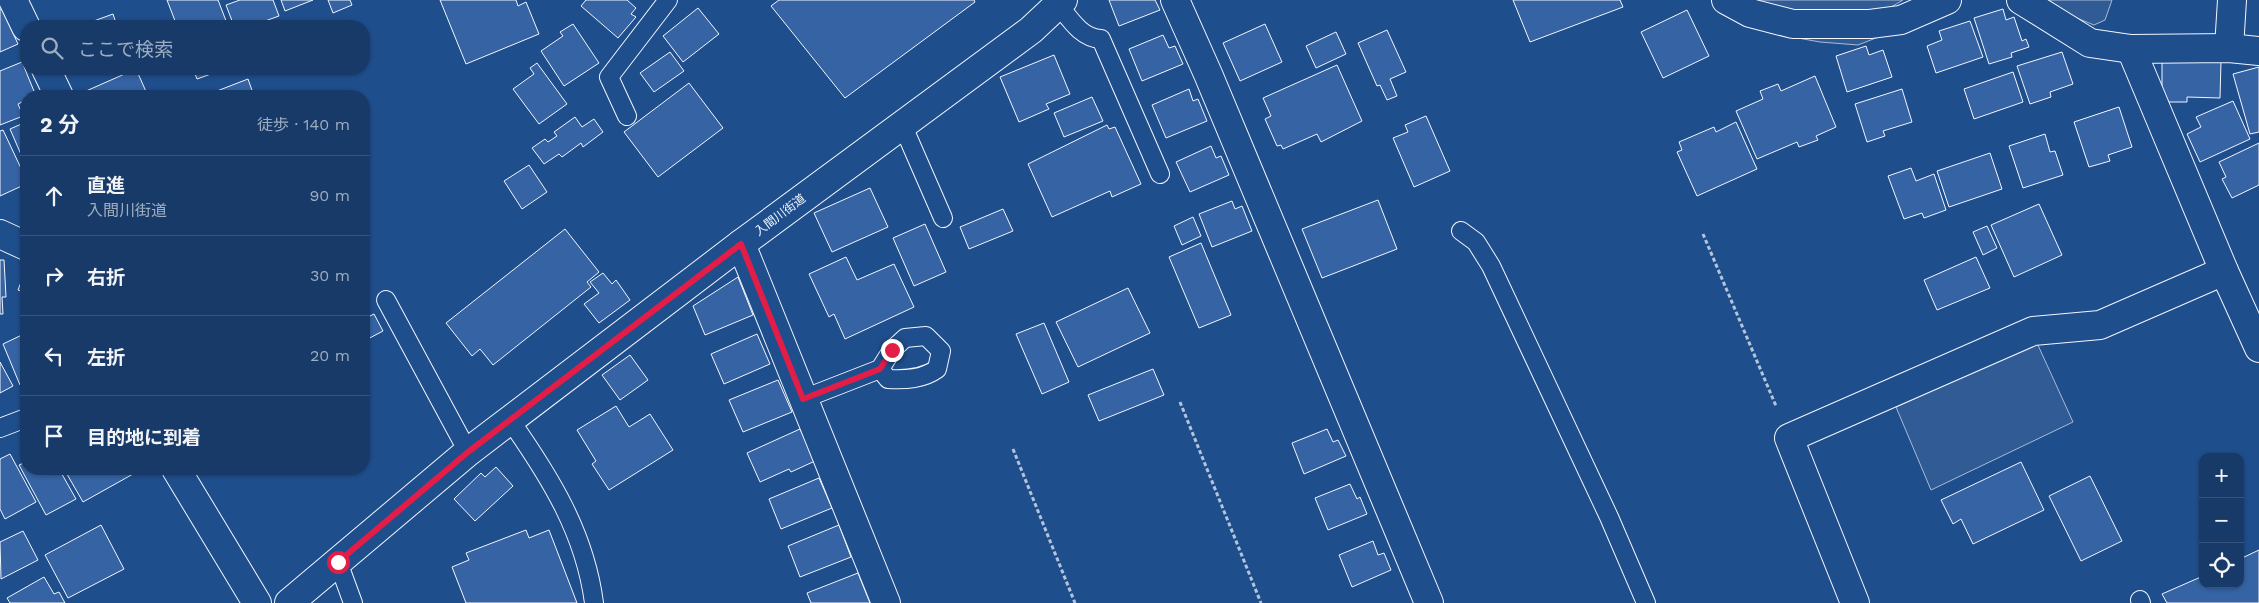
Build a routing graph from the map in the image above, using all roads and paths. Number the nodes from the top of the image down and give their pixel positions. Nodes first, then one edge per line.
1 (13, 0) edge
2 (668, 0) edge
3 (1174, 0) edge
4 (1726, 0) edge
5 (1947, 0) edge
6 (2021, 0) edge
7 (2232, 0) edge
8 (1061, 2) edge
9 (23, 20) edge
10 (2228, 48) junction
11 (2131, 49) junction
12 (2259, 51) edge
13 (49, 75) edge
14 (56, 90) edge
15 (627, 116) dead end
16 (902, 124) junction
17 (1160, 174) dead end
18 (943, 218) dead end
19 (1462, 231) dead end
20 (0, 234) edge
21 (1704, 234) dead end
22 (20, 243) edge
23 (741, 244) junction
24 (2224, 271) junction
25 (386, 300) dead end
26 (2259, 348) edge
27 (880, 369) dead end
28 (803, 399) junction
29 (1180, 402) dead end
30 (20, 420) edge
31 (510, 420) junction
32 (0, 428) edge
33 (1789, 438) junction
34 (1013, 449) dead end
35 (468, 452) junction
36 (180, 475) edge
37 (338, 562) junction
38 (257, 603) edge
39 (289, 603) edge
40 (354, 603) edge
41 (594, 603) edge
42 (886, 603) edge
43 (1075, 603) edge
44 (1260, 603) edge
45 (1429, 603) edge
46 (1646, 603) edge
47 (1855, 603) edge

1 - 9 street
2 - 15 lane
3 - 45 street
4 - 5 street
6 - 11 street
7 - 10 street
8 - 16 street, 入間川街道
8 - 17 lane
10 - 11 street
10 - 12 street
11 - 24 street
13 - 14 street
16 - 18 lane
16 - 23 street, 入間川街道
19 - 46 lane
20 - 22 street
21 - 33 path
23 - 28 street
23 - 31 street, 入間川街道
24 - 26 street
24 - 33 street
25 - 35 lane
27 - 28 lane
28 - 42 street
29 - 44 path
30 - 32 lane
31 - 35 street, 入間川街道
31 - 41 lane
33 - 47 street
34 - 43 path
35 - 37 street, 入間川街道
36 - 38 street
37 - 39 street, 入間川街道
37 - 40 lane

